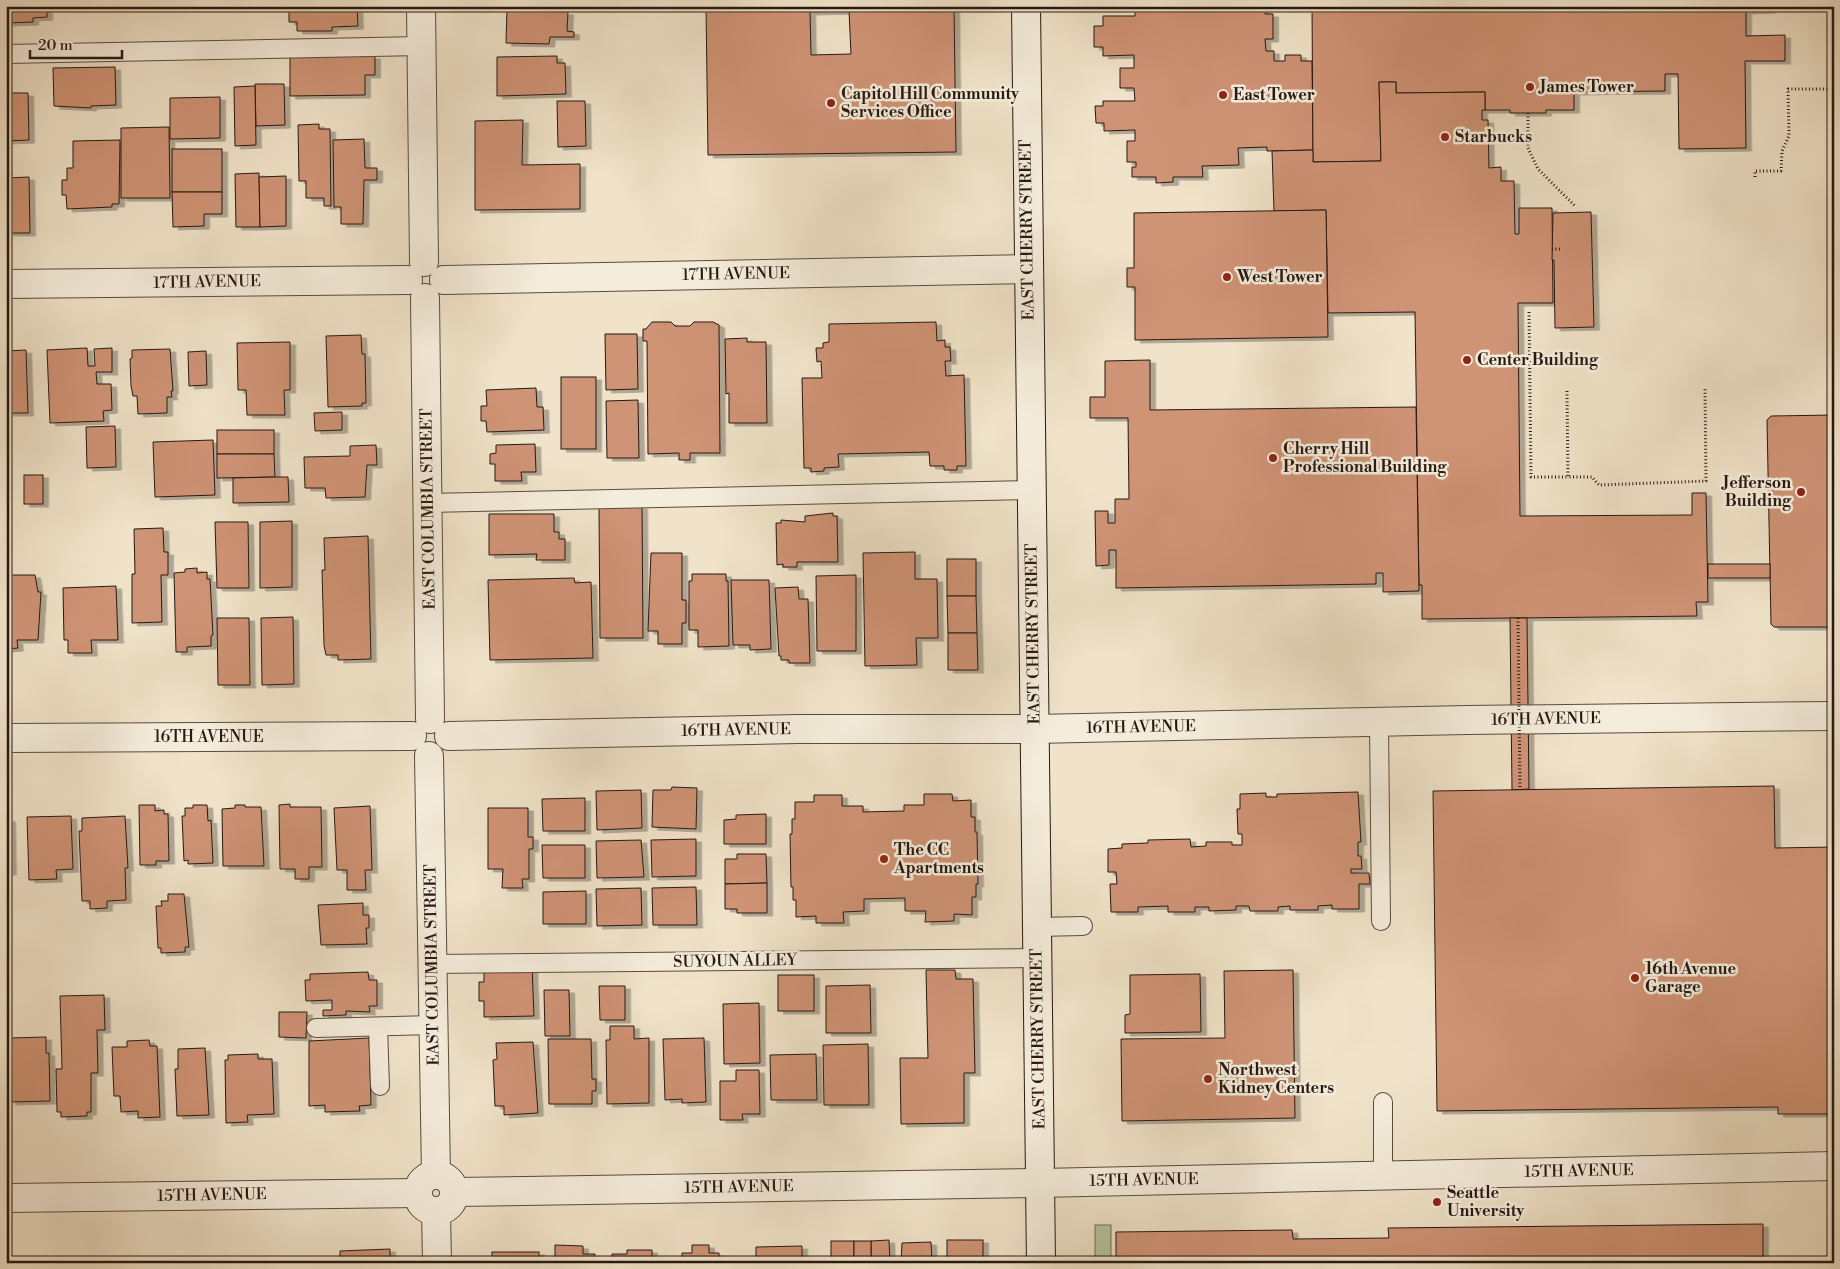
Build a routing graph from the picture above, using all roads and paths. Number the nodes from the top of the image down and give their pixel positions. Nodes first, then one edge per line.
1 (421, 6) edge
2 (1026, 6) edge
3 (422, 46) junction
4 (6, 54) edge
5 (1834, 89) edge
6 (1528, 113) dead end
7 (1755, 177) dead end
8 (1576, 207) dead end
9 (1552, 249) dead end
10 (1562, 249) dead end
11 (1028, 269) junction
12 (425, 280) junction
13 (6, 284) edge
14 (1529, 312) dead end
15 (1705, 389) dead end
16 (1567, 391) dead end
17 (1568, 477) junction
18 (1031, 490) junction
19 (428, 503) junction
20 (1518, 618) dead end
21 (1834, 716) edge
22 (1379, 722) junction
23 (1034, 729) junction
24 (430, 737) junction
25 (6, 738) edge
26 (1520, 789) dead end
27 (1381, 921) dead end
28 (1083, 926) dead end
29 (1036, 927) junction
30 (1037, 958) junction
31 (432, 964) junction
32 (434, 1025) junction
33 (378, 1027) junction
34 (316, 1028) dead end
35 (380, 1086) dead end
36 (1383, 1102) dead end
37 (1834, 1166) edge
38 (1383, 1175) junction
39 (1040, 1183) junction
40 (436, 1193) junction
41 (6, 1198) edge
42 (437, 1263) edge
43 (1041, 1263) edge

1 - 3 street, EAST COLUMBIA STREET
2 - 11 street, EAST CHERRY STREET
3 - 4 lane
3 - 12 street, EAST COLUMBIA STREET
5 - 7 path
6 - 8 path
9 - 10 path
11 - 12 street, 17TH AVENUE
11 - 18 street, EAST CHERRY STREET
12 - 13 street, 17TH AVENUE
12 - 19 street, EAST COLUMBIA STREET
14 - 17 path
15 - 17 path
16 - 17 path
18 - 19 lane
18 - 23 street, EAST CHERRY STREET
19 - 24 street, EAST COLUMBIA STREET
20 - 26 path, bridge
21 - 22 street, 16TH AVENUE
22 - 23 street, 16TH AVENUE
22 - 27 lane
23 - 24 street, 16TH AVENUE
23 - 29 street, EAST CHERRY STREET
24 - 25 street, 16TH AVENUE
24 - 31 street, EAST COLUMBIA STREET
28 - 29 lane
29 - 30 street, EAST CHERRY STREET
30 - 31 lane, SUYOUN ALLEY
30 - 39 street, EAST CHERRY STREET
31 - 32 street, EAST COLUMBIA STREET
32 - 33 lane
32 - 40 street, EAST COLUMBIA STREET
33 - 34 lane
33 - 35 lane
36 - 38 lane
37 - 38 street, 15TH AVENUE
38 - 39 street, 15TH AVENUE
39 - 40 street, 15TH AVENUE
39 - 43 street, EAST CHERRY STREET
40 - 41 street, 15TH AVENUE
40 - 42 street, EAST COLUMBIA STREET

